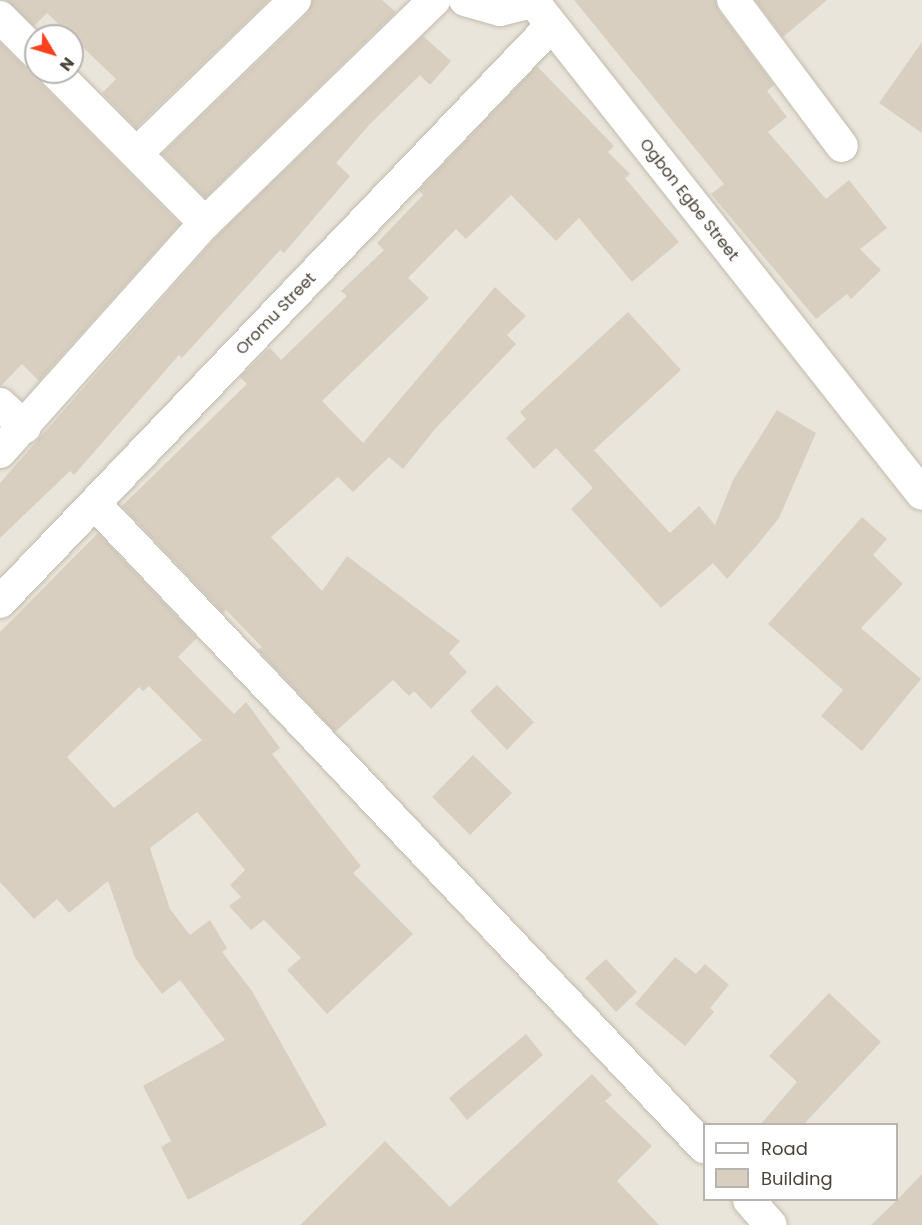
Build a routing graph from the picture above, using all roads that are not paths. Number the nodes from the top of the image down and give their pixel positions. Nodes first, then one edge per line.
1 (295, 0) edge
2 (434, 0) edge
3 (465, 0) edge
4 (733, 0) edge
5 (539, 9) edge
6 (0, 17) edge
7 (24, 41) edge
8 (68, 84) edge
9 (842, 146) dead end
10 (137, 153) junction
11 (205, 223) junction
12 (0, 404) edge
13 (25, 427) junction
14 (0, 452) edge
15 (915, 484) edge
16 (95, 504) junction
17 (0, 602) edge
18 (703, 1145) edge
19 (750, 1201) edge
20 (771, 1225) edge

1 - 10 street
2 - 11 street
3 - 5 street
4 - 9 street
5 - 15 street, Ogbon Egbe Street
5 - 16 street, Oromu Street
6 - 7 street
8 - 10 street
10 - 11 street
11 - 13 street
12 - 13 street
13 - 14 street
16 - 17 street, Oromu Street
16 - 18 street
19 - 20 street

